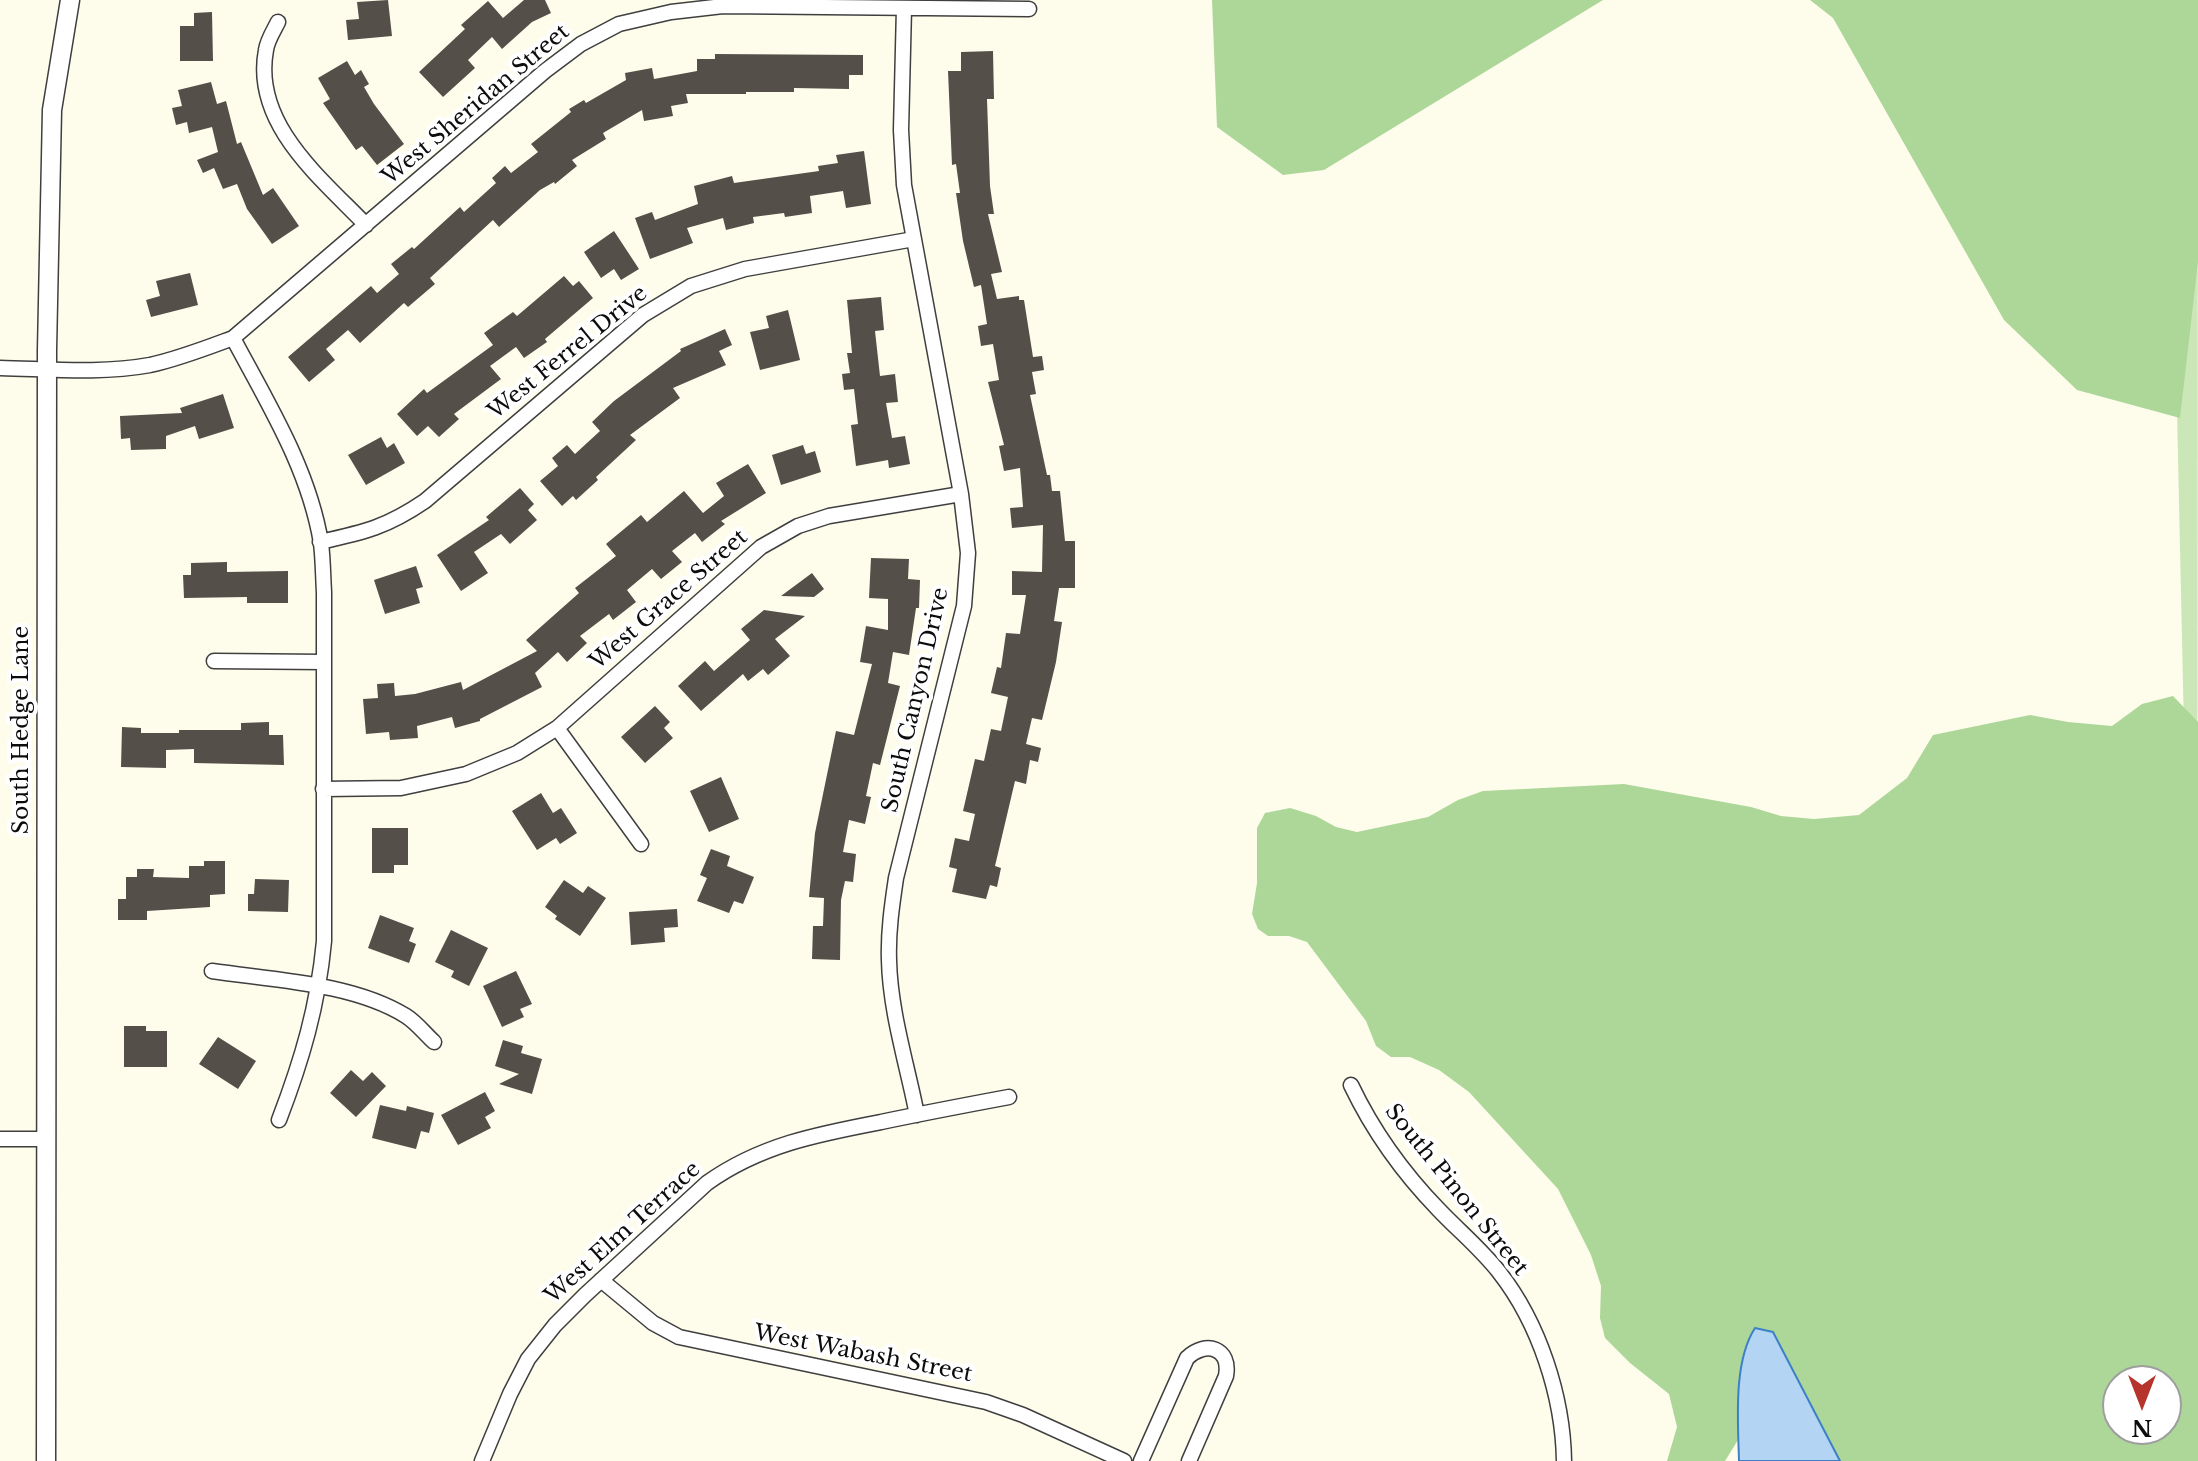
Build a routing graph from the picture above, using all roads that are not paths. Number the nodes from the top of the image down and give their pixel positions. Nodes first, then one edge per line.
1 (70, 0) edge
2 (904, 8) junction
3 (1029, 9) dead end
4 (278, 22) dead end
5 (366, 225) junction
6 (914, 239) junction
7 (233, 338) junction
8 (0, 368) edge
9 (48, 369) junction
10 (961, 494) junction
11 (320, 542) junction
12 (214, 661) dead end
13 (324, 662) junction
14 (557, 728) junction
15 (323, 789) junction
16 (641, 844) dead end
17 (212, 971) dead end
18 (320, 988) junction
19 (434, 1042) dead end
20 (1351, 1085) dead end
21 (1009, 1097) dead end
22 (917, 1115) junction
23 (279, 1120) dead end
24 (0, 1139) edge
25 (44, 1139) junction
26 (601, 1280) junction
27 (46, 1461) edge
28 (482, 1461) edge
29 (1124, 1461) edge
30 (1141, 1461) edge
31 (1189, 1461) edge
32 (1564, 1461) edge

1 - 9 street, South Hedge Lane
2 - 3 street, West Sheridan Street
2 - 5 street, West Sheridan Street
2 - 6 street, South Canyon Drive
4 - 5 street
5 - 7 street, West Sheridan Street
6 - 10 street, South Canyon Drive
6 - 11 street, West Ferrel Drive
7 - 9 street, West Sheridan Street
7 - 11 street
8 - 9 street, West Sheridan Street
9 - 25 street, South Hedge Lane
10 - 14 street, West Grace Street
10 - 22 street, South Canyon Drive
11 - 13 street
12 - 13 street
13 - 15 street
14 - 15 street, West Grace Street
14 - 16 street
15 - 18 street
17 - 18 street
18 - 19 street
18 - 23 street
20 - 32 street, South Pinon Street
21 - 22 street, West Elm Terrace
22 - 26 street, West Elm Terrace
24 - 25 street
25 - 27 street, South Hedge Lane
26 - 28 street, West Elm Terrace
26 - 29 street, West Wabash Street
30 - 31 street

